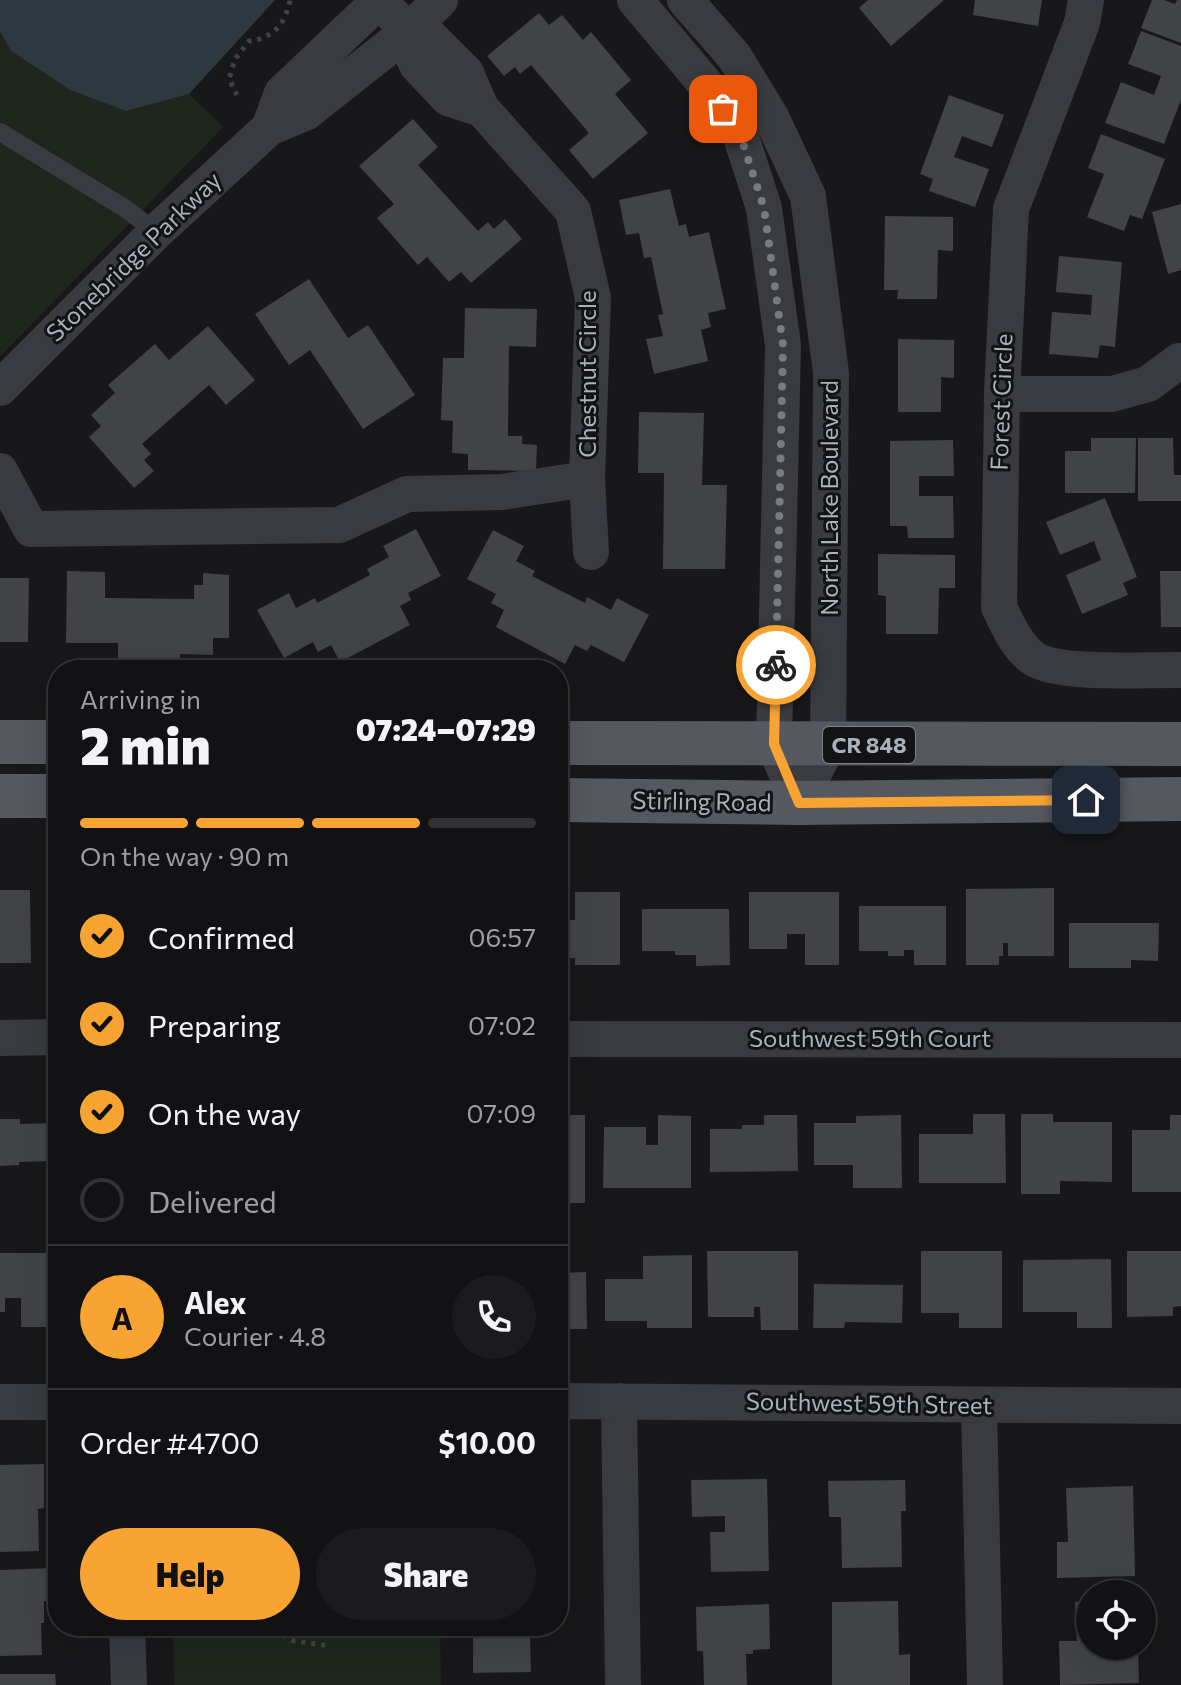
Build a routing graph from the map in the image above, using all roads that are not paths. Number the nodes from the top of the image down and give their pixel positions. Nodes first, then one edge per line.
1 (380, 0) edge
2 (440, 0) edge
3 (635, 0) edge
4 (685, 0) edge
5 (1086, 0) edge
6 (409, 31) junction
7 (269, 128) junction
8 (0, 132) edge
9 (156, 232) junction
10 (1179, 361) edge
11 (0, 388) edge
12 (1002, 394) junction
13 (0, 471) edge
14 (587, 479) junction
15 (591, 552) dead end
16 (1181, 670) edge
17 (0, 742) edge
18 (48, 742) edge
19 (568, 743) edge
20 (774, 744) junction
21 (1181, 744) edge
22 (828, 745) junction
23 (0, 796) edge
24 (48, 796) edge
25 (1181, 799) edge
26 (568, 800) edge
27 (799, 803) junction
28 (48, 1037) edge
29 (0, 1038) edge
30 (568, 1039) edge
31 (1181, 1040) edge
32 (568, 1401) edge
33 (619, 1401) junction
34 (0, 1402) edge
35 (48, 1402) edge
36 (979, 1405) junction
37 (1181, 1406) edge
38 (127, 1636) edge
39 (129, 1685) edge
40 (623, 1685) edge
41 (985, 1685) edge

1 - 6 street, Chestnut Circle
1 - 7 street, Stonebridge Parkway
2 - 6 street, Stonebridge Parkway
3 - 20 street, North Lake Boulevard
4 - 22 street, North Lake Boulevard
5 - 12 street, Forest Circle
6 - 7 street, Stonebridge Parkway
6 - 14 street, Chestnut Circle
7 - 9 street, Stonebridge Parkway
8 - 9 lane
9 - 11 street, Stonebridge Parkway
10 - 12 street
12 - 16 street, Forest Circle
13 - 14 street, Chestnut Circle
14 - 15 street
17 - 18 main road
19 - 20 main road, CR 848
20 - 22 main road, CR 848
20 - 27 street, North Lake Boulevard
21 - 22 main road, CR 848
22 - 27 street, North Lake Boulevard
23 - 24 main road
25 - 27 main road, Stirling Road
26 - 27 main road, Stirling Road
28 - 29 street
30 - 31 street, Southwest 59th Court
32 - 33 street, Southwest 59th Street
33 - 36 street, Southwest 59th Street
33 - 40 street
34 - 35 street
36 - 37 street, Southwest 59th Street
36 - 41 street
38 - 39 street

